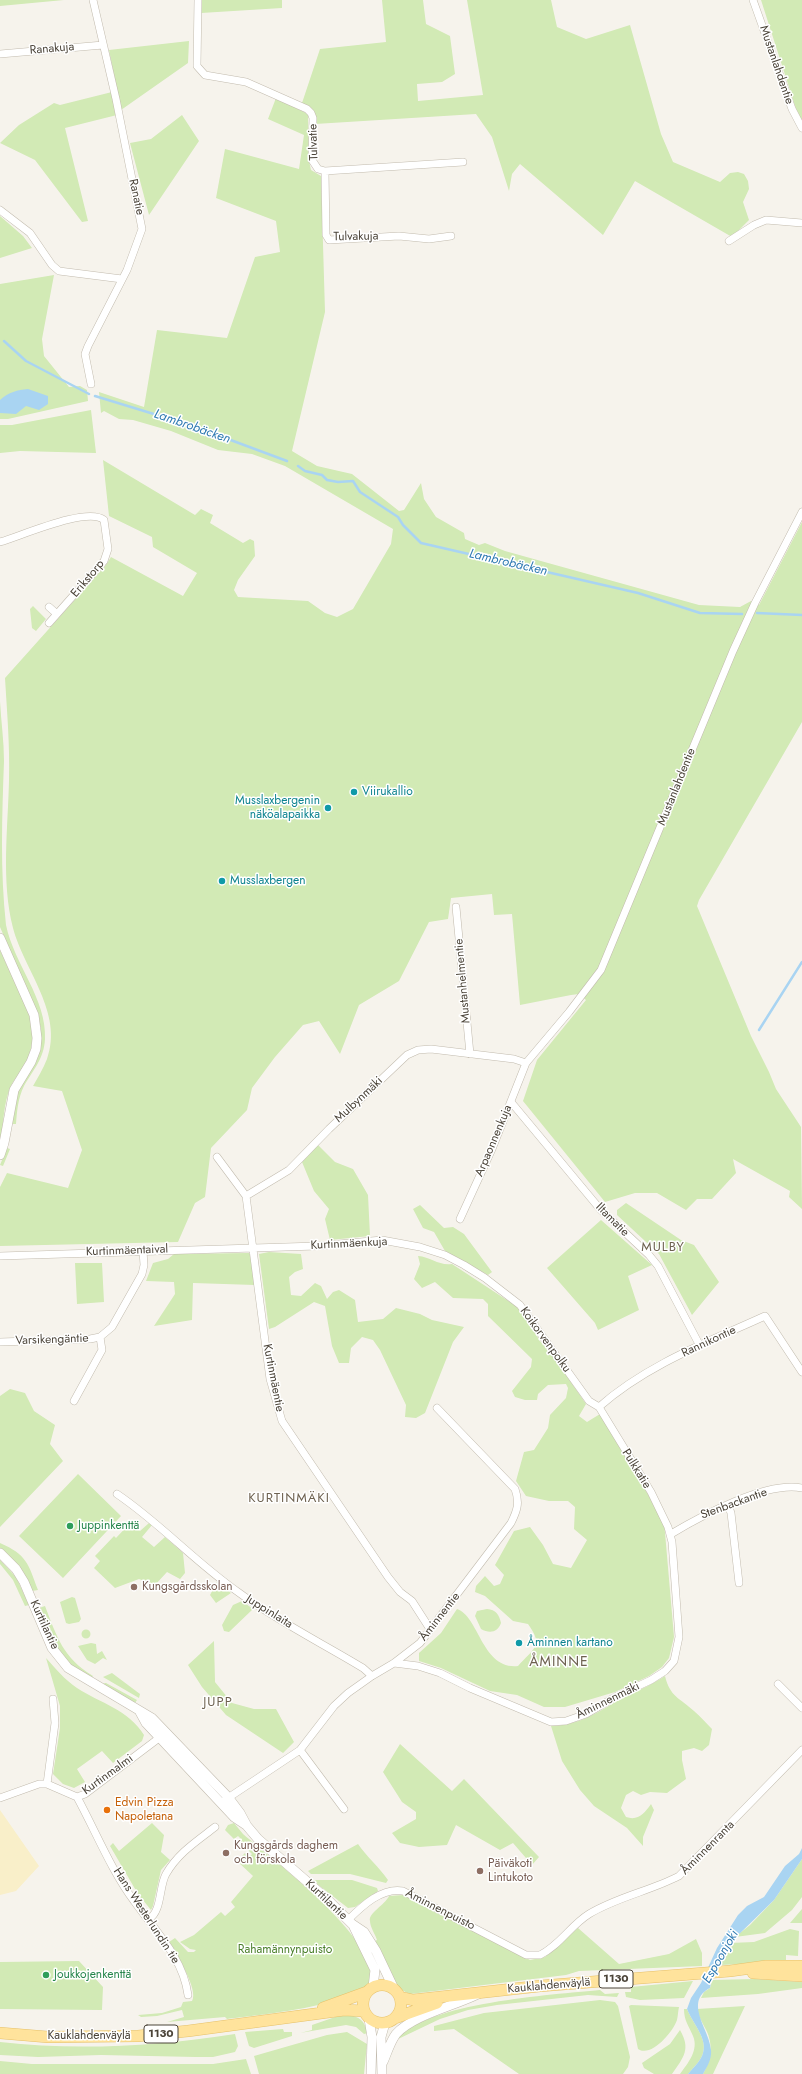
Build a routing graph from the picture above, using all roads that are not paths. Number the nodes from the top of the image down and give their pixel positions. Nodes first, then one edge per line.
1 (93, 0) edge
2 (198, 0) edge
3 (753, 0) edge
4 (103, 45) junction
5 (0, 54) edge
6 (802, 128) edge
7 (463, 162) dead end
8 (325, 171) junction
9 (0, 210) edge
10 (802, 222) edge
11 (451, 236) dead end
12 (729, 242) dead end
13 (122, 279) junction
14 (91, 384) dead end
15 (802, 512) edge
16 (0, 542) edge
17 (49, 607) dead end
18 (57, 614) junction
19 (49, 623) dead end
20 (456, 908) dead end
21 (0, 938) edge
22 (470, 1054) junction
23 (526, 1063) junction
24 (511, 1102) junction
25 (0, 1155) edge
26 (217, 1157) dead end
27 (246, 1196) junction
28 (460, 1219) dead end
29 (253, 1248) junction
30 (143, 1251) junction
31 (0, 1256) edge
32 (485, 1278) joint
33 (100, 1337) junction
34 (0, 1342) edge
35 (700, 1346) junction
36 (802, 1372) edge
37 (74, 1401) dead end
38 (599, 1407) junction
39 (437, 1408) dead end
40 (802, 1488) edge
41 (117, 1494) dead end
42 (728, 1505) junction
43 (671, 1534) junction
44 (0, 1553) edge
45 (739, 1583) dead end
46 (430, 1629) junction
47 (394, 1663) junction
48 (372, 1676) junction
49 (778, 1684) dead end
50 (53, 1699) dead end
51 (802, 1708) edge
52 (163, 1735) junction
53 (300, 1750) junction
54 (802, 1750) edge
55 (47, 1784) junction
56 (77, 1797) junction
57 (0, 1798) edge
58 (225, 1800) junction
59 (344, 1810) dead end
60 (215, 1827) dead end
61 (149, 1919) junction
62 (350, 1922) junction
63 (535, 1956) joint
64 (802, 1966) edge
65 (730, 1971) junction
66 (802, 1976) edge
67 (370, 1989) junction
68 (481, 1992) junction
69 (397, 1993) junction
70 (188, 1995) dead end
71 (464, 1995) junction
72 (366, 2015) junction
73 (298, 2017) junction
74 (390, 2020) junction
75 (0, 2033) edge
76 (384, 2062) junction
77 (371, 2074) edge
78 (382, 2074) edge

1 - 4 street, Ranatie
2 - 8 street, Tulvatie
3 - 6 street, Mustanlahdentie
4 - 5 street, Ranakuja
4 - 13 street, Ranatie
7 - 8 street, Tulvatie
8 - 11 street, Tulvakuja
9 - 13 street
10 - 12 street
13 - 14 street, Ranatie
15 - 23 street, Mustanlahdentie
16 - 18 street, Erikstorp
17 - 18 street
18 - 19 street, Erikstorp
20 - 22 street, Mustanhelmentie
21 - 25 street
22 - 23 street, Mulbynmäki
22 - 27 street, Mulbynmäki
23 - 24 street, Arpaonnenkuja
24 - 28 street, Arpaonnenkuja
24 - 35 street, Iltamatie
26 - 27 street
27 - 29 street
29 - 30 street, Kurtinmäentaival
29 - 32 street, Kurtinmäenkuja
29 - 46 street, Kurtinmäentie
30 - 31 street, Kurtinmäentaival
30 - 33 street, Varsikengäntie
32 - 38 street, Koikorvenpolku
33 - 34 street, Varsikengäntie
33 - 37 street
35 - 36 street, Rannikontie
35 - 38 street, Rannikontie
38 - 43 street, Pulkkatie
39 - 46 street, Åminnentie
40 - 42 street, Stenbackantie
41 - 48 street, Juppinlaita
42 - 43 street, Stenbackantie
42 - 45 street
43 - 47 street, Åminnenmäki
44 - 52 street, Kurttilantie
46 - 47 street, Åminnentie
47 - 48 street, Åminnentie
48 - 53 street, Åminnentie
49 - 51 street
50 - 55 street
52 - 56 street, Kurtinmalmi
52 - 58 street, Kurttilantie
53 - 58 street, Åminnentie
53 - 59 street
54 - 63 street, Åminnenranta
55 - 56 street, Kurtinmalmi
55 - 57 street
56 - 61 street, Hans Westerlundin tie
58 - 62 street, Kurttilantie
60 - 61 street
61 - 70 street, Hans Westerlundin tie
62 - 63 street, Åminnenpuisto
62 - 67 street, Kurttilantie
62 - 69 street, Kurttilantie
64 - 65 main road, Kauklahdenväylä / 1130
65 - 66 main road, Kauklahdenväylä / 1130
65 - 68 main road, Kauklahdenväylä / 1130
67 - 69 main road, 1130
67 - 72 main road
67 - 73 main road, Kauklahdenväylä / 1130
68 - 71 main road, Kauklahdenväylä / 1130
68 - 76 street
69 - 71 main road, Kauklahdenväylä / 1130
69 - 74 main road
71 - 74 main road, Kauklahdenväylä / 1130
72 - 73 main road, Kauklahdenväylä / 1130
72 - 74 main road, 1130
72 - 77 street
73 - 75 main road, Kauklahdenväylä / 1130
74 - 76 street
76 - 78 street

